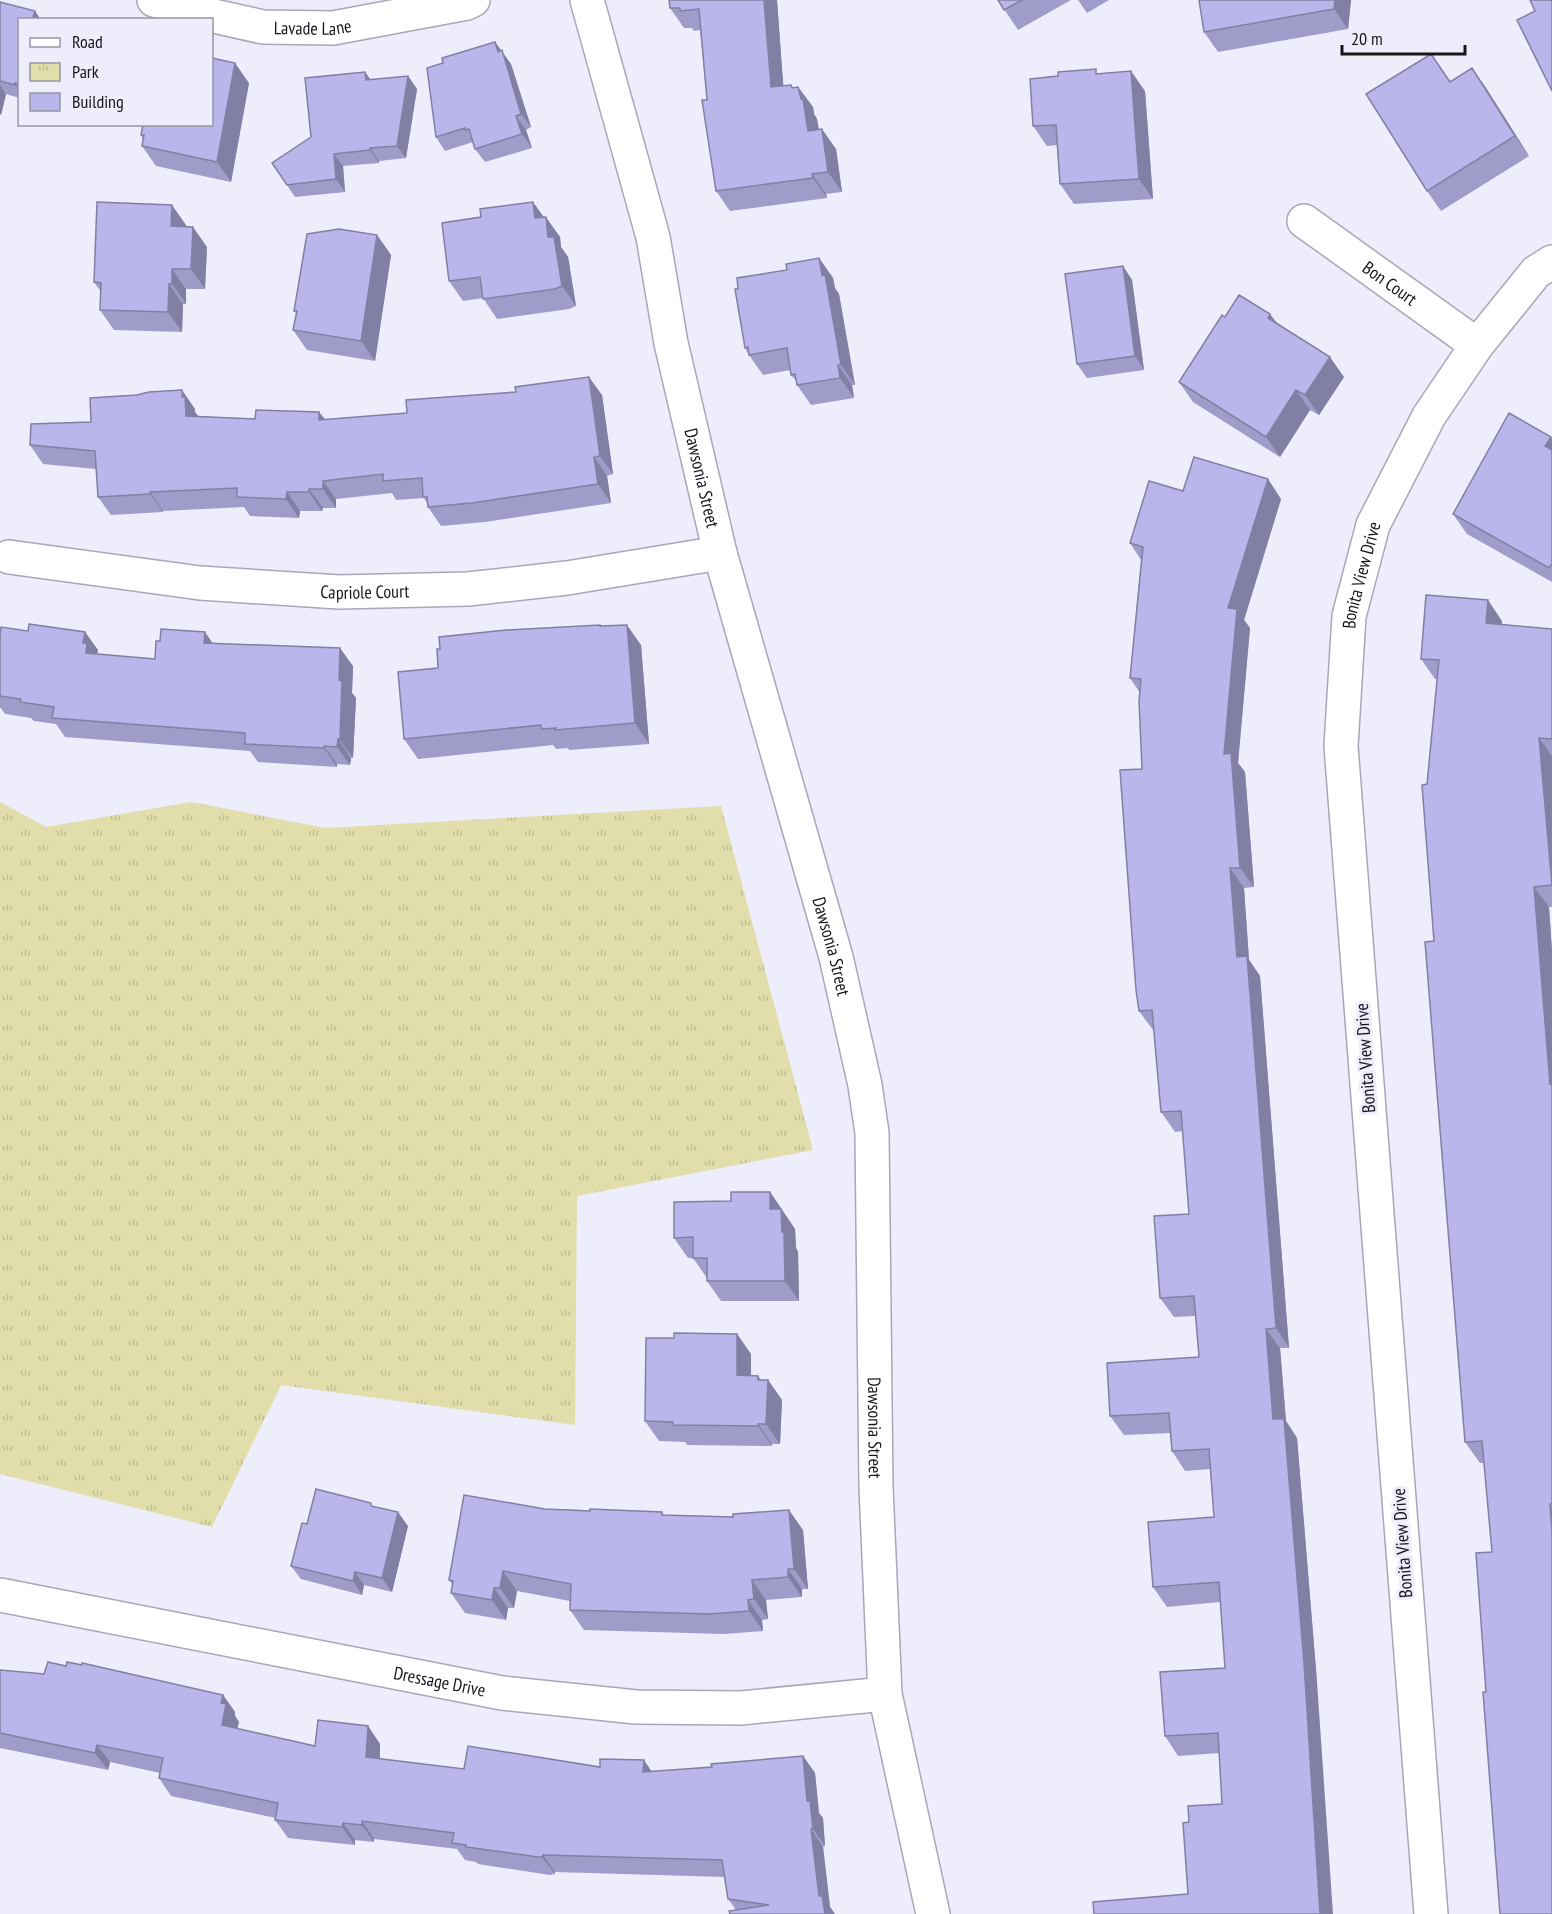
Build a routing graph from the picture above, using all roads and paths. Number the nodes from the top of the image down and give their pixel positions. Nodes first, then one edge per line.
1 (154, 0) edge
2 (473, 0) edge
3 (587, 0) edge
4 (1304, 221) dead end
5 (1552, 262) edge
6 (1477, 345) junction
7 (720, 553) junction
8 (9, 557) dead end
9 (0, 1595) edge
10 (885, 1694) junction
11 (933, 1914) edge
12 (1431, 1914) edge

1 - 2 street, Lavade Lane
3 - 7 street, Dawsonia Street
4 - 6 street, Bon Court
5 - 6 street, Bonita View Drive
6 - 12 street, Bonita View Drive
7 - 8 street, Capriole Court
7 - 10 street, Dawsonia Street
9 - 10 street, Dressage Drive
10 - 11 street, Dawsonia Street

